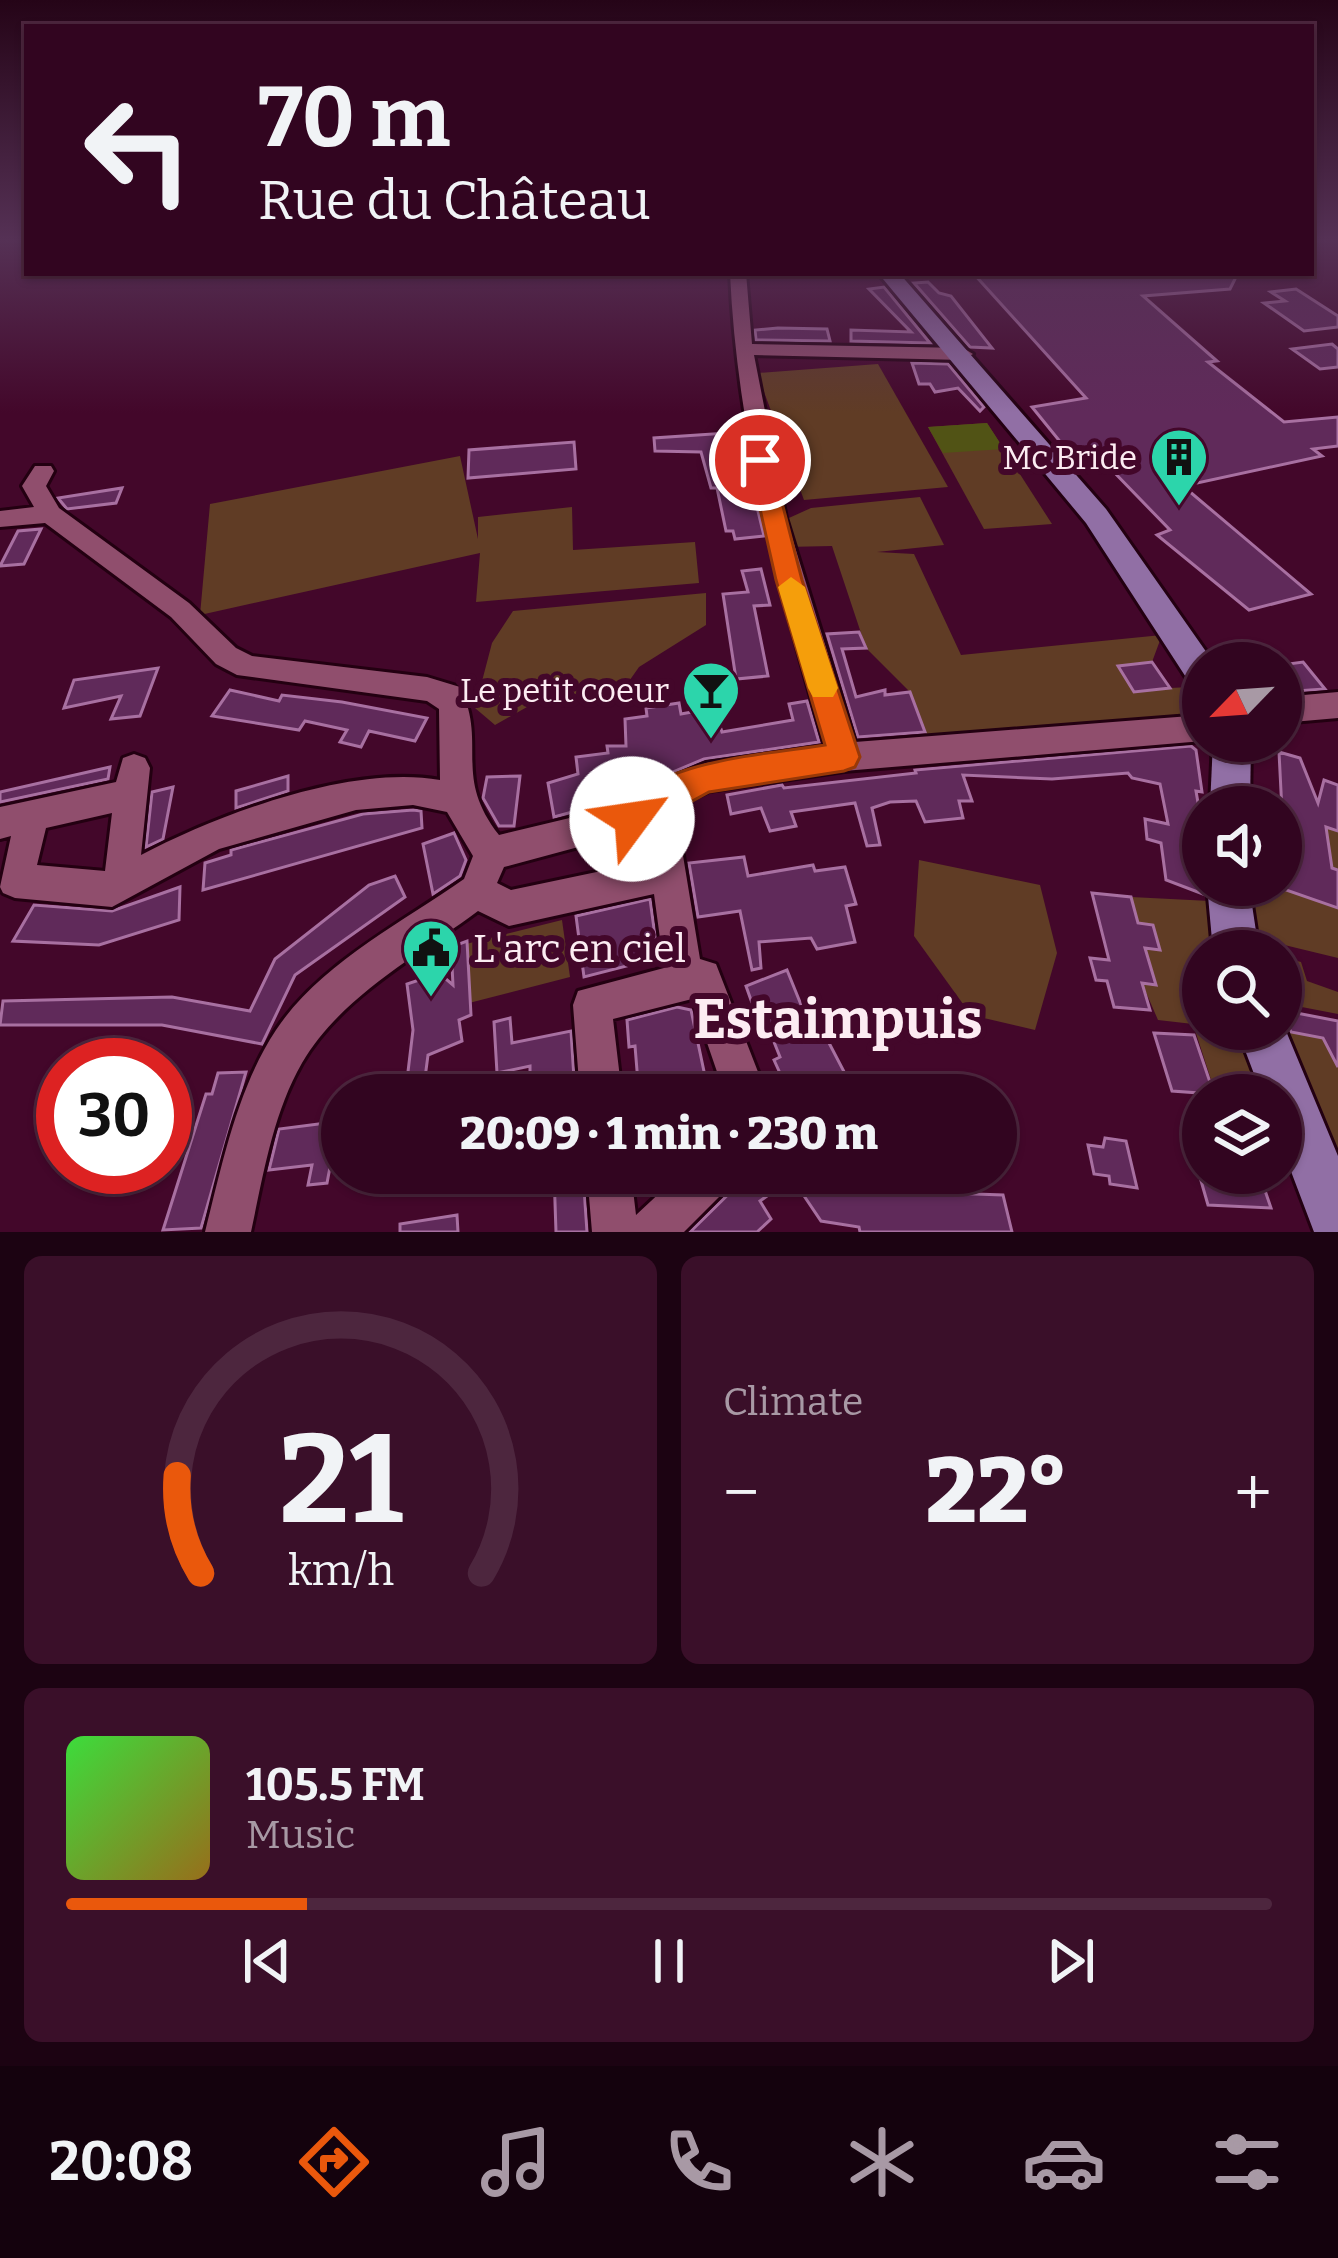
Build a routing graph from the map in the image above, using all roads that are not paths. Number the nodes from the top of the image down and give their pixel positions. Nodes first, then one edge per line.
1 (739, 297) edge
2 (910, 297) edge
3 (740, 349) junction
4 (963, 354) junction
5 (44, 471) dead end
6 (50, 514) junction
7 (0, 519) edge
8 (1185, 642) edge
9 (1338, 705) edge
10 (1302, 708) edge
11 (1182, 730) edge
12 (844, 757) junction
13 (459, 799) junction
14 (657, 799) junction
15 (16, 820) edge
16 (492, 853) junction
17 (668, 874) junction
18 (121, 884) junction
19 (476, 891) junction
20 (685, 981) junction
21 (1269, 1050) edge
22 (599, 1074) edge
23 (738, 1074) edge
24 (611, 1194) edge
25 (691, 1194) edge
26 (1338, 1222) edge
27 (228, 1232) edge
28 (615, 1232) edge
29 (651, 1232) edge

1 - 3 street
2 - 4 main road
3 - 4 street
3 - 12 street
4 - 8 main road
5 - 6 street
6 - 7 street
6 - 13 street
9 - 10 street
11 - 12 street
12 - 14 street
13 - 16 street
13 - 18 street
14 - 16 street
14 - 17 street
15 - 18 street
15 - 18 street
16 - 19 street
17 - 19 street
17 - 20 street
19 - 27 street
20 - 22 street
20 - 23 street
21 - 26 main road
24 - 28 street
25 - 29 street

